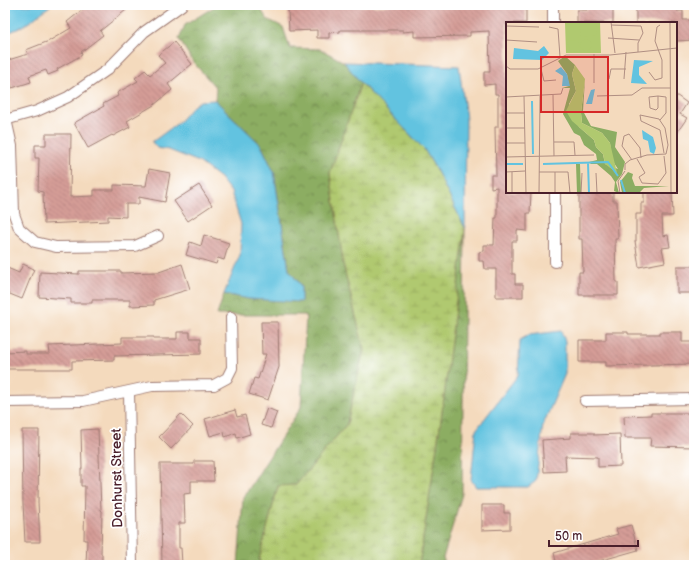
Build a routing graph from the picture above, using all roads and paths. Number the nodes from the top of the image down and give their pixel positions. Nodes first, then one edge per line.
1 (182, 5) edge
2 (553, 5) edge
3 (553, 22) edge
4 (6, 120) edge
5 (554, 193) edge
6 (158, 236) dead end
7 (555, 262) dead end
8 (232, 317) dead end
9 (129, 391) junction
10 (694, 399) edge
11 (585, 401) dead end
12 (5, 402) edge
13 (132, 565) edge

1 - 4 street
2 - 3 street
4 - 6 street
5 - 7 street
8 - 9 street
9 - 12 street
9 - 13 street, Donhurst Street
10 - 11 street

